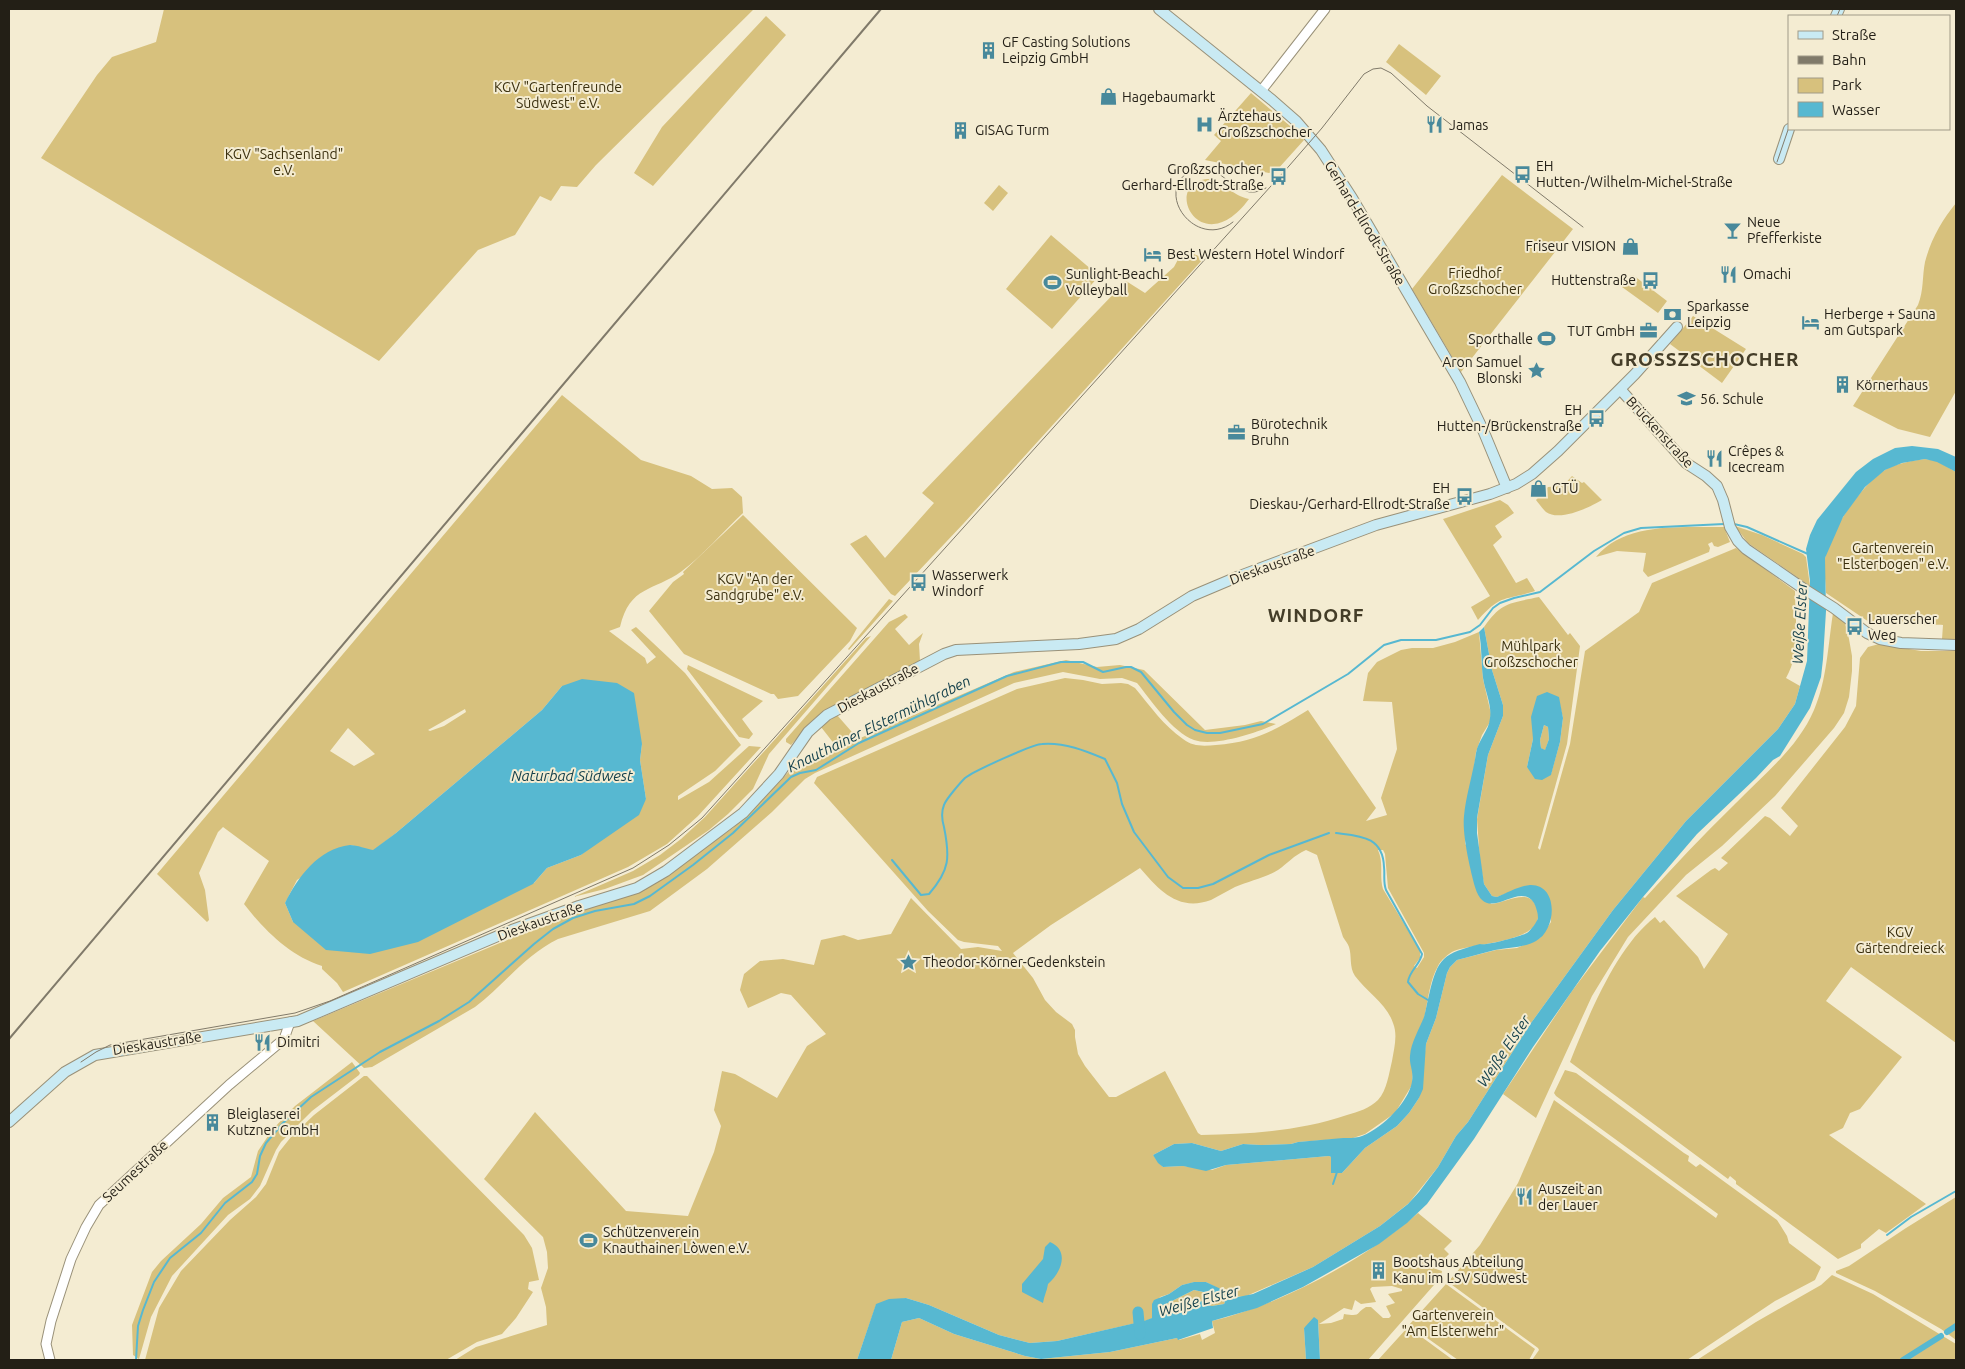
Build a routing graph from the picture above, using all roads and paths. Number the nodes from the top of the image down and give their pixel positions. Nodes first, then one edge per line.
1 (1159, 9) edge
2 (1325, 9) edge
3 (1262, 91) junction
4 (1788, 130) edge
5 (1779, 159) dead end
6 (1677, 326) dead end
7 (1620, 389) junction
8 (1506, 488) junction
9 (1956, 645) edge
10 (290, 1022) junction
11 (9, 1122) edge
12 (50, 1360) edge

1 - 3 main road, Gerhard-Ellrodt-Straße
2 - 3 street
3 - 8 main road, Gerhard-Ellrodt-Straße
4 - 5 main road
6 - 7 main road, Dieskaustraße
7 - 8 main road, Dieskaustraße
7 - 9 main road, Brückenstraße
8 - 10 main road, Dieskaustraße
10 - 11 main road, Dieskaustraße
10 - 12 street, Seumestraße

